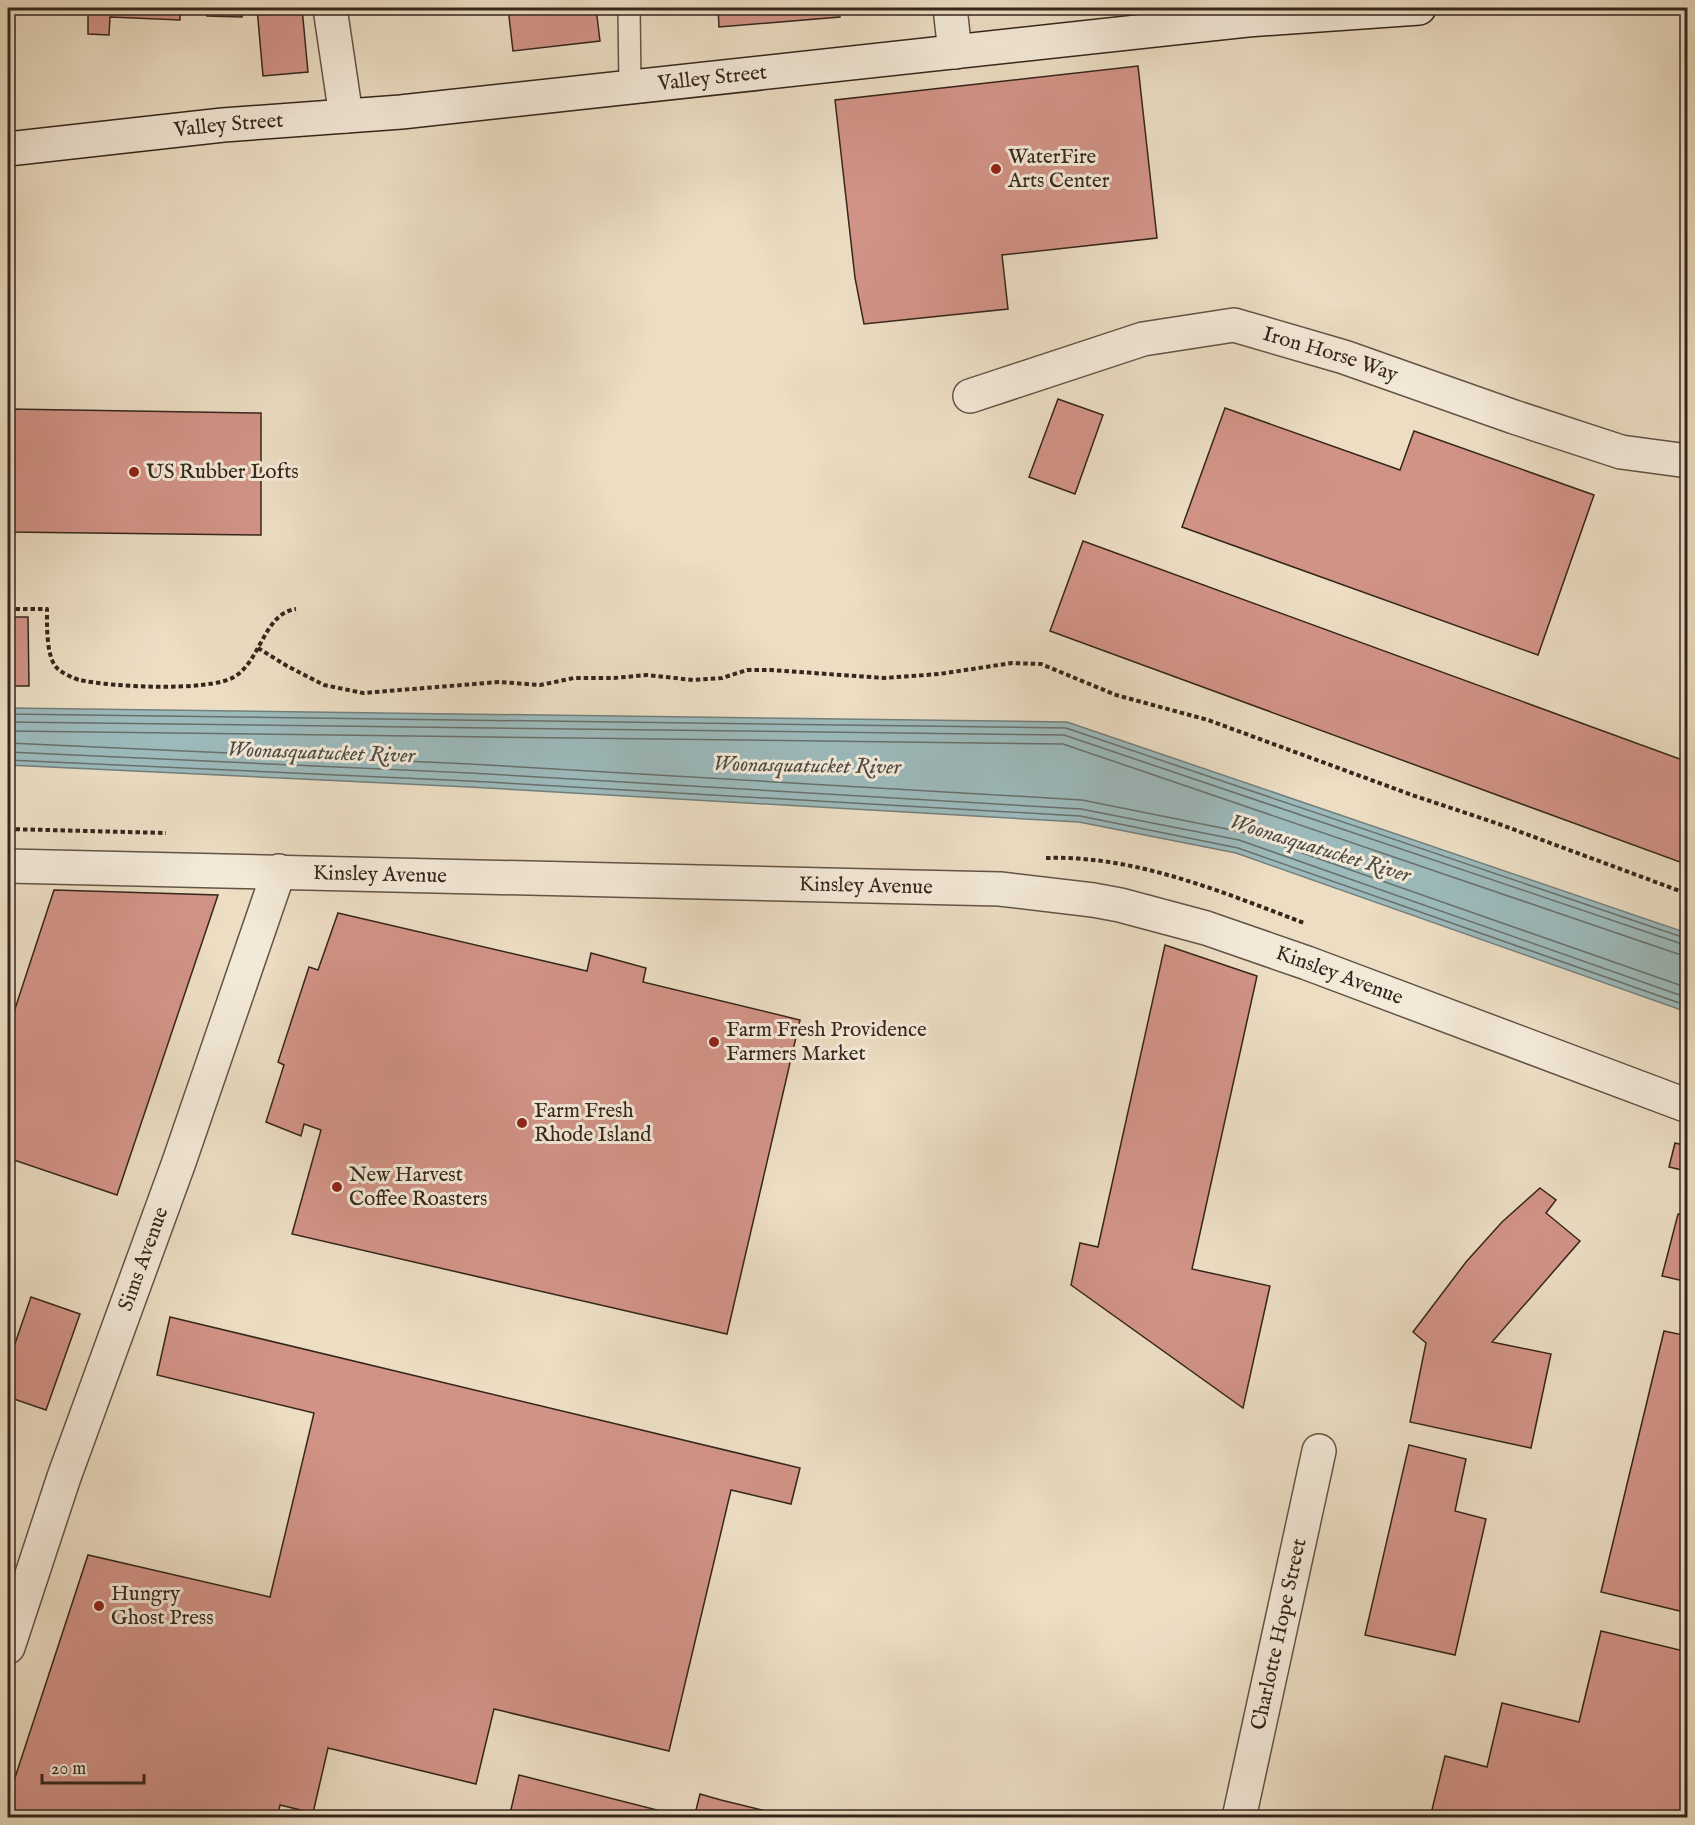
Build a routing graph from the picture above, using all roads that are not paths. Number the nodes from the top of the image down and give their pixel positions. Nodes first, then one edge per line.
1 (330, 8) edge
2 (629, 8) edge
3 (950, 8) edge
4 (1419, 8) edge
5 (955, 52) junction
6 (630, 86) junction
7 (346, 116) junction
8 (8, 149) edge
9 (969, 396) dead end
10 (1688, 461) edge
11 (8, 866) edge
12 (279, 871) junction
13 (1688, 1106) edge
14 (1319, 1451) dead end
15 (8, 1647) edge
16 (1239, 1818) edge

1 - 7 street
2 - 6 lane
3 - 5 street
4 - 5 street, Valley Street
5 - 6 street, Valley Street
6 - 7 street, Valley Street
7 - 8 street, Valley Street
9 - 10 street, Iron Horse Way
11 - 12 street, Kinsley Avenue
12 - 13 street, Kinsley Avenue
12 - 15 street, Sims Avenue
14 - 16 street, Charlotte Hope Street

